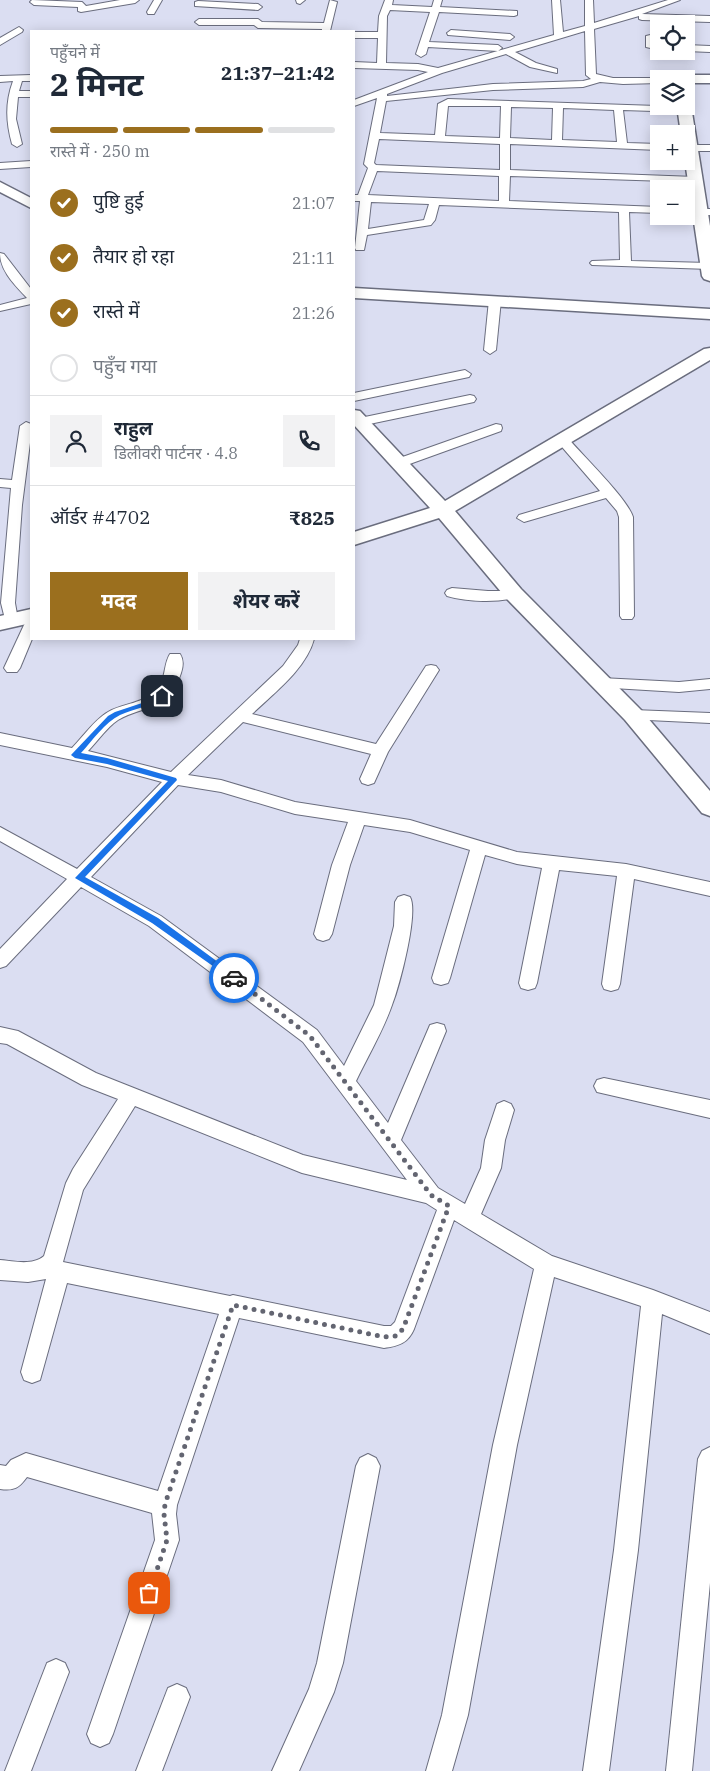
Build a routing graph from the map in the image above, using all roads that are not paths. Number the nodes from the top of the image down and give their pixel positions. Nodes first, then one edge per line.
1 (135, 0) edge
2 (158, 0) edge
3 (438, 0) edge
4 (556, 0) edge
5 (589, 0) edge
6 (639, 0) edge
7 (676, 0) edge
8 (34, 2) dead end
9 (333, 2) dead end
10 (515, 2) dead end
11 (388, 3) edge
12 (198, 4) dead end
13 (258, 4) edge
14 (103, 6) edge
15 (82, 8) edge
16 (435, 9) junction
17 (151, 12) dead end
18 (642, 12) junction
19 (514, 13) junction
20 (629, 16) junction
21 (710, 19) edge
22 (199, 22) dead end
23 (258, 26) edge
24 (590, 26) junction
25 (327, 28) edge
26 (19, 30) dead end
27 (511, 30) junction
28 (428, 32) junction
29 (355, 35) edge
30 (382, 35) junction
31 (560, 36) junction
32 (699, 38) dead end
33 (0, 42) edge
34 (424, 44) junction
35 (705, 49) edge
36 (508, 50) junction
37 (355, 65) edge
38 (381, 66) junction
39 (418, 67) junction
40 (438, 71) junction
41 (554, 71) dead end
42 (30, 78) edge
43 (710, 78) edge
44 (0, 79) edge
45 (18, 79) junction
46 (695, 79) edge
47 (597, 80) junction
48 (650, 80) edge
49 (14, 94) junction
50 (30, 94) edge
51 (355, 95) edge
52 (382, 95) junction
53 (369, 96) junction
54 (355, 103) edge
55 (506, 103) junction
56 (558, 105) junction
57 (618, 107) junction
58 (650, 107) edge
59 (374, 136) junction
60 (440, 138) junction
61 (505, 141) junction
62 (556, 143) junction
63 (17, 144) dead end
64 (622, 145) junction
65 (650, 147) edge
66 (695, 148) edge
67 (710, 148) edge
68 (30, 164) edge
69 (0, 166) edge
70 (695, 167) edge
71 (373, 168) junction
72 (504, 173) junction
73 (700, 181) edge
74 (0, 186) edge
75 (361, 198) edge
76 (435, 201) junction
77 (30, 203) edge
78 (504, 204) junction
79 (624, 209) junction
80 (650, 210) edge
81 (699, 212) edge
82 (362, 233) junction
83 (360, 248) dead end
84 (0, 256) edge
85 (596, 263) dead end
86 (626, 264) junction
87 (709, 271) edge
88 (0, 276) edge
89 (10, 289) edge
90 (355, 293) edge
91 (30, 296) edge
92 (355, 300) edge
93 (30, 301) edge
94 (494, 304) junction
95 (0, 308) edge
96 (710, 314) edge
97 (710, 320) edge
98 (490, 350) dead end
99 (710, 353) edge
100 (465, 374) dead end
101 (355, 397) edge
102 (470, 399) dead end
103 (357, 419) edge
104 (26, 426) dead end
105 (496, 428) dead end
106 (562, 440) junction
107 (399, 463) junction
108 (0, 483) edge
109 (19, 484) junction
110 (610, 492) junction
111 (15, 505) junction
112 (30, 505) edge
113 (443, 510) junction
114 (524, 518) dead end
115 (355, 539) edge
116 (452, 593) dead end
117 (514, 594) junction
118 (30, 616) edge
119 (627, 616) dead end
120 (5, 622) edge
121 (30, 627) edge
122 (307, 640) edge
123 (175, 658) dead end
124 (12, 668) dead end
125 (432, 670) dead end
126 (602, 683) junction
127 (710, 684) edge
128 (633, 715) junction
129 (240, 716) junction
130 (710, 718) edge
131 (0, 739) edge
132 (380, 751) junction
133 (75, 755) junction
134 (368, 779) dead end
135 (174, 780) junction
136 (710, 807) edge
137 (358, 818) junction
138 (0, 833) edge
139 (479, 846) junction
140 (552, 862) junction
141 (626, 871) junction
142 (79, 878) junction
143 (710, 889) edge
144 (404, 902) dead end
145 (323, 934) dead end
146 (0, 961) edge
147 (441, 978) dead end
148 (528, 983) dead end
149 (611, 984) dead end
150 (437, 1031) dead end
151 (0, 1035) edge
152 (346, 1082) junction
153 (604, 1086) dead end
154 (132, 1095) junction
155 (710, 1108) edge
156 (504, 1110) dead end
157 (390, 1141) junction
158 (440, 1201) junction
159 (469, 1218) junction
160 (546, 1264) junction
161 (0, 1270) edge
162 (52, 1270) junction
163 (652, 1300) junction
164 (233, 1305) junction
165 (710, 1323) edge
166 (32, 1372) dead end
167 (710, 1459) edge
168 (368, 1466) dead end
169 (0, 1477) edge
170 (165, 1504) junction
171 (56, 1672) dead end
172 (176, 1697) dead end
173 (100, 1734) dead end
174 (18, 1771) edge
175 (149, 1771) edge
176 (285, 1771) edge
177 (438, 1771) edge
178 (596, 1771) edge
179 (679, 1771) edge

1 - 14 street
2 - 17 street
3 - 16 street
4 - 31 street
5 - 24 street
6 - 18 street
7 - 18 street
8 - 15 street
9 - 25 street
10 - 19 street
11 - 16 street
11 - 30 street
12 - 13 street
13 - 23 street
14 - 15 street
16 - 19 street
16 - 28 street
18 - 20 street
19 - 27 street
20 - 21 street
20 - 24 street
22 - 23 street
23 - 25 street
24 - 31 street
24 - 47 street
26 - 33 street
27 - 28 street
27 - 36 street
28 - 34 street
29 - 30 street
30 - 38 street
31 - 36 street
32 - 35 street
34 - 36 street
34 - 39 street
36 - 40 street
36 - 41 street
37 - 38 street
38 - 39 street
39 - 40 street
40 - 52 street
42 - 45 street
43 - 46 main road
44 - 45 street
45 - 49 street
47 - 48 street
47 - 52 street
49 - 50 street
49 - 63 street
51 - 53 street
52 - 53 street
52 - 59 street
53 - 54 street
55 - 56 street
55 - 60 street
55 - 61 street
56 - 57 street
56 - 62 street
57 - 58 street
57 - 64 street
59 - 60 street
59 - 71 street
60 - 61 street
61 - 62 street
61 - 72 street
62 - 64 street
64 - 65 street
66 - 67 street
68 - 69 street
70 - 73 main road
71 - 72 street
71 - 75 street
72 - 73 street
72 - 78 street
73 - 81 main road
74 - 77 main road
75 - 76 street
75 - 82 street
76 - 78 street
76 - 82 street
78 - 79 street
79 - 80 street
79 - 86 street
81 - 87 main road
82 - 83 street
84 - 89 street
85 - 86 street
86 - 87 street
88 - 89 street
89 - 91 street
90 - 94 main road
92 - 94 main road
93 - 95 street
94 - 96 main road
94 - 97 main road
94 - 98 street
99 - 106 main road
100 - 101 street
102 - 103 street
103 - 107 main road
104 - 109 street
105 - 107 street
106 - 110 street
106 - 113 main road
107 - 113 main road
108 - 109 street
109 - 111 street
110 - 114 street
110 - 119 street
111 - 112 street
111 - 120 street
113 - 115 main road
113 - 117 main road
116 - 117 street
117 - 126 main road
118 - 120 main road
121 - 124 street
122 - 129 street
123 - 133 street
125 - 132 street
126 - 127 street
126 - 128 main road
128 - 130 street
128 - 136 main road
129 - 132 street
129 - 135 street
131 - 133 street
132 - 134 street
133 - 135 street
135 - 137 street
135 - 142 street
137 - 139 street
137 - 145 street
138 - 142 street
139 - 140 street
139 - 147 street
140 - 141 street
140 - 148 street
141 - 143 street
141 - 149 street
142 - 146 street
142 - 152 street
144 - 152 street
150 - 157 street
151 - 154 street
152 - 157 street
153 - 155 street
154 - 158 street
154 - 162 street
156 - 159 street
157 - 158 street
158 - 159 street
158 - 164 street
159 - 160 street
160 - 163 street
160 - 177 street
161 - 162 street
162 - 164 street
162 - 166 street
163 - 165 street
163 - 178 street
164 - 170 street
167 - 179 street
168 - 176 street
169 - 170 street
170 - 173 street
171 - 174 street
172 - 175 street

